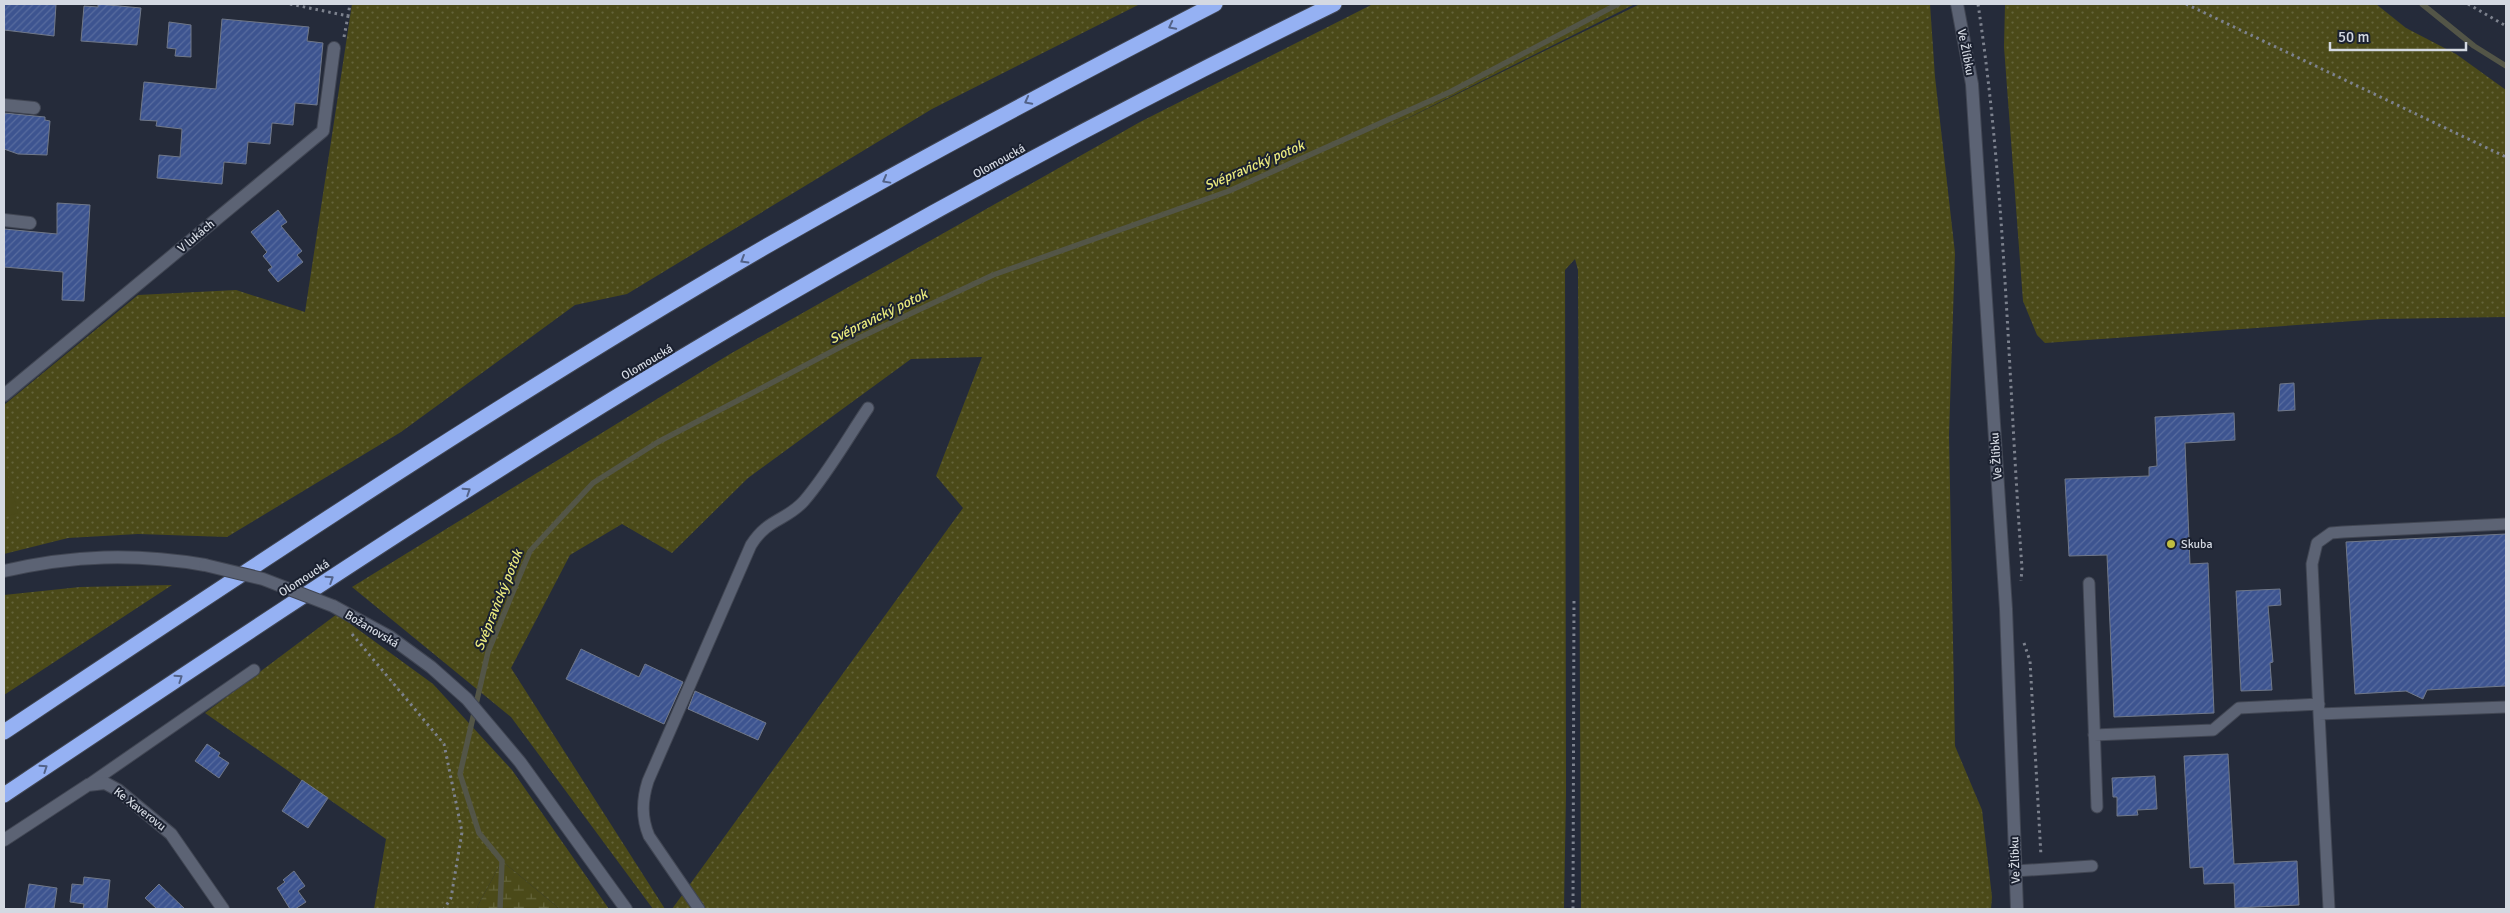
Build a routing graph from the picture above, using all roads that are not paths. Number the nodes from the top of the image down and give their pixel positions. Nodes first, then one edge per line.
1 (1216, 4) edge
2 (1334, 4) edge
3 (1957, 4) edge
4 (334, 48) road end
5 (4, 105) edge
6 (34, 108) dead end
7 (4, 220) edge
8 (30, 223) dead end
9 (4, 395) edge
10 (868, 408) dead end
11 (2506, 524) edge
12 (4, 571) edge
13 (2088, 584) dead end
14 (254, 670) dead end
15 (2506, 707) edge
16 (2319, 709) junction
17 (4, 732) edge
18 (2094, 735) junction
19 (88, 785) junction
20 (4, 795) edge
21 (2097, 807) dead end
22 (4, 840) edge
23 (2092, 866) dead end
24 (2015, 870) junction
25 (223, 909) edge
26 (626, 909) edge
27 (698, 909) edge
28 (2016, 909) edge
29 (2329, 909) edge

1 -> 17 highway
20 -> 2 highway, Olomoucká
3 - 24 street, Ve Žlíbku
4 - 9 street, V lukách
5 - 6 street
7 - 8 street
10 - 27 lane
11 - 16 lane
12 - 26 street, Božanovská, bridge
13 - 18 lane
14 - 19 lane
15 - 16 lane
16 - 18 lane
16 - 29 lane
18 - 21 lane
19 - 22 street
19 - 25 street, Ke Xaverovu
23 - 24 lane
24 - 28 street, Ve Žlíbku

